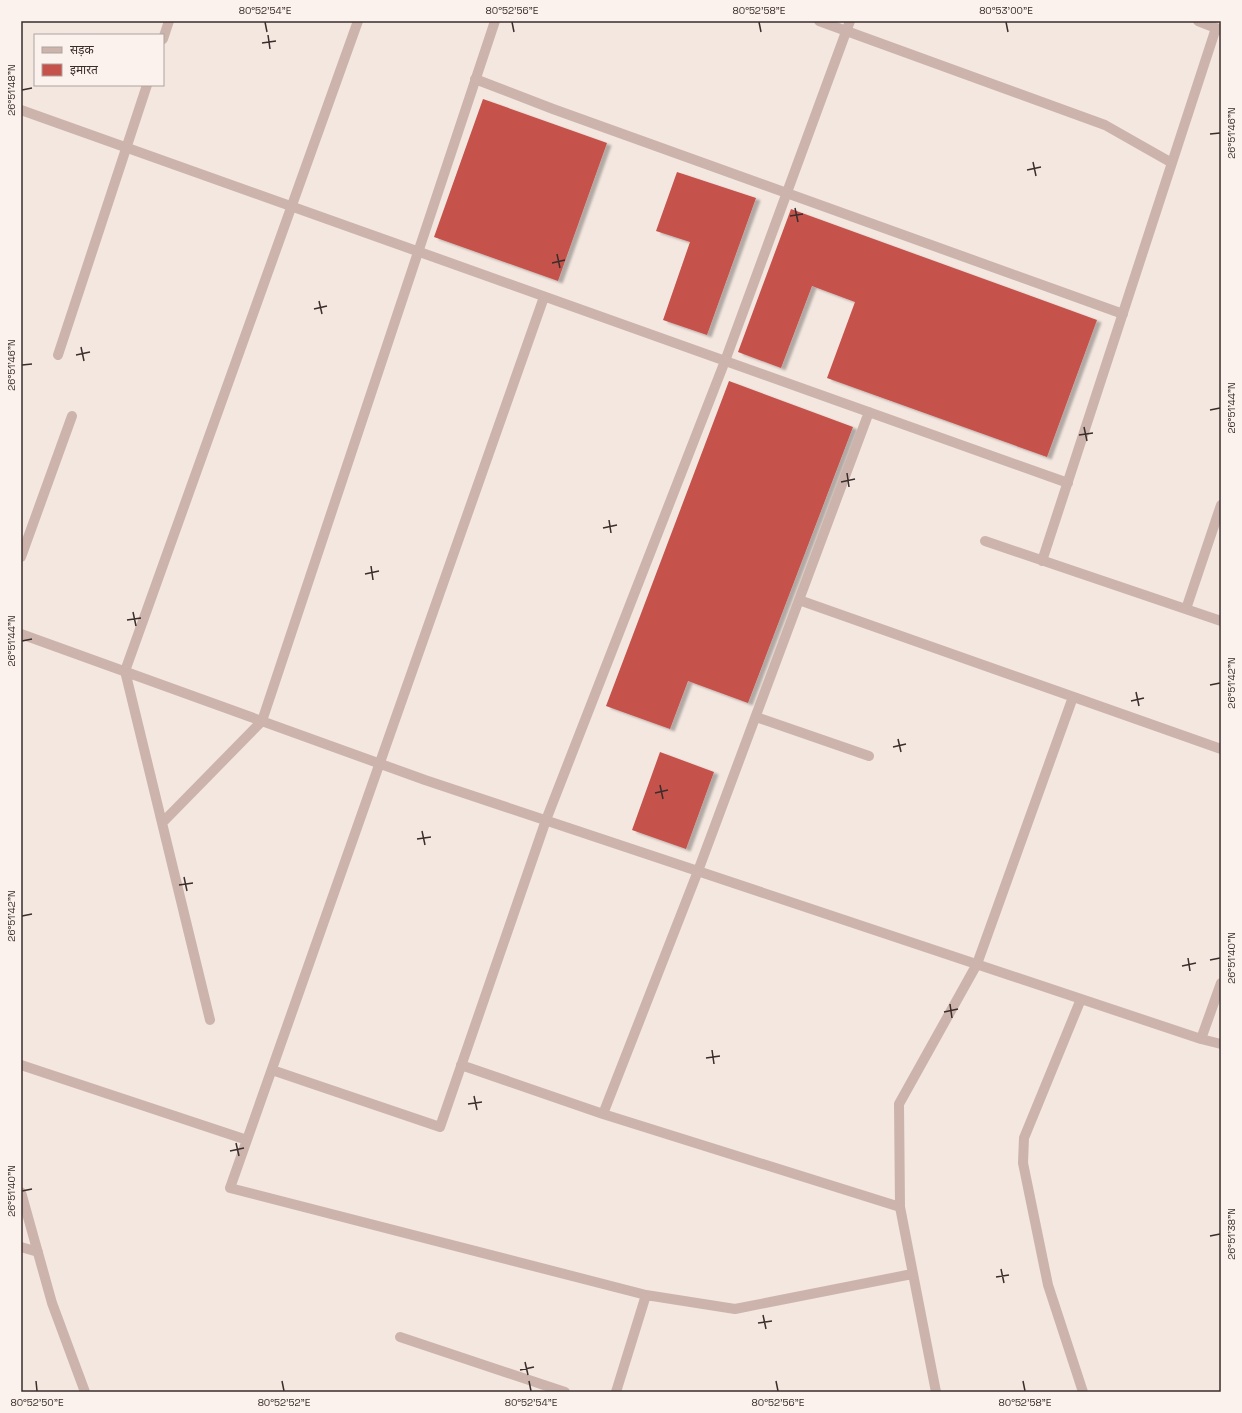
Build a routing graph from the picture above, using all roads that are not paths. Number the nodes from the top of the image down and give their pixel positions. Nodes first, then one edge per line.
1 (169, 21) edge
2 (358, 21) edge
3 (495, 21) edge
4 (819, 21) edge
5 (1198, 21) edge
6 (848, 26) edge
7 (1219, 29) edge
8 (164, 36) edge
9 (475, 79) junction
10 (148, 86) edge
11 (21, 110) edge
12 (126, 148) junction
13 (1172, 163) junction
14 (786, 193) junction
15 (292, 207) junction
16 (417, 251) junction
17 (544, 297) junction
18 (1123, 314) junction
19 (58, 355) dead end
20 (725, 362) junction
21 (869, 412) junction
22 (72, 416) dead end
23 (1068, 483) junction
24 (1221, 505) edge
25 (985, 541) dead end
26 (21, 557) edge
27 (1042, 560) junction
28 (799, 600) junction
29 (1186, 609) junction
30 (1221, 621) edge
31 (21, 634) edge
32 (125, 671) junction
33 (1073, 697) junction
34 (756, 717) junction
35 (262, 721) junction
36 (1221, 749) edge
37 (869, 756) dead end
38 (381, 764) junction
39 (546, 820) junction
40 (162, 823) junction
41 (698, 871) junction
42 (977, 964) junction
43 (1221, 983) edge
44 (1081, 999) junction
45 (210, 1020) dead end
46 (1202, 1039) junction
47 (1221, 1044) edge
48 (21, 1065) edge
49 (461, 1065) junction
50 (272, 1070) junction
51 (603, 1114) junction
52 (247, 1140) junction
53 (21, 1192) edge
54 (900, 1207) junction
55 (21, 1247) edge
56 (38, 1252) junction
57 (912, 1274) junction
58 (646, 1295) junction
59 (400, 1337) dead end
60 (85, 1392) edge
61 (565, 1392) edge
62 (616, 1392) edge
63 (936, 1392) edge
64 (1083, 1392) edge

1 - 8 street
2 - 15 street
3 - 9 street
4 - 6 street
5 - 7 street
6 - 13 street
6 - 14 street
7 - 13 street
9 - 14 street
9 - 16 street
10 - 12 street
11 - 12 street
12 - 15 street
12 - 19 street
13 - 18 street
14 - 18 street
14 - 20 street
15 - 16 street
15 - 32 street
16 - 17 street
16 - 35 street
17 - 20 street
17 - 38 street
18 - 23 street
20 - 21 street
20 - 39 street
21 - 23 street
21 - 28 street
22 - 26 street
23 - 27 street
24 - 29 street
25 - 27 street
27 - 29 street
28 - 33 street
28 - 34 street
29 - 30 street
31 - 32 street
32 - 35 street
32 - 40 street
33 - 36 street
33 - 42 street
34 - 37 street
34 - 41 street
35 - 38 street
35 - 40 street
38 - 39 street
38 - 50 street
39 - 41 street
39 - 49 street
40 - 45 street
41 - 42 street
41 - 51 street
42 - 44 street
42 - 54 street
43 - 46 street
44 - 46 street
44 - 64 street
46 - 47 street
48 - 52 street
49 - 50 street
49 - 51 street
50 - 52 street
51 - 54 street
52 - 58 street
53 - 56 street
54 - 57 street
55 - 56 street
56 - 60 street
57 - 58 street
57 - 63 street
58 - 62 street
59 - 61 street

